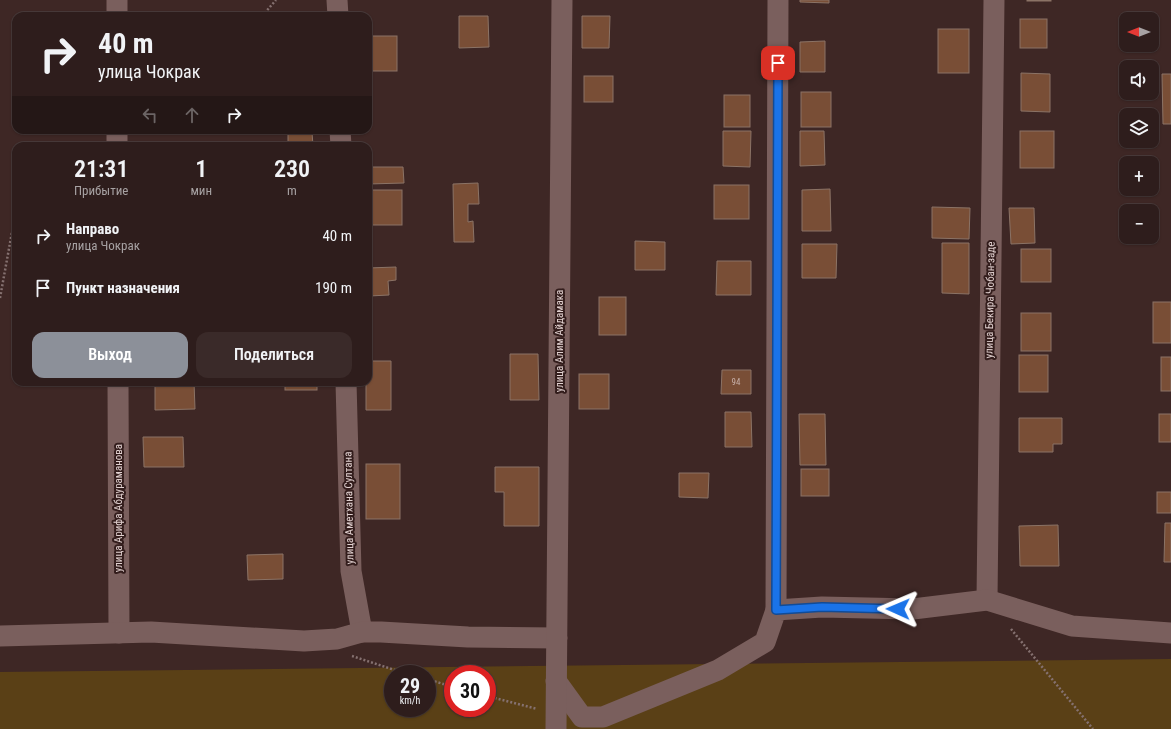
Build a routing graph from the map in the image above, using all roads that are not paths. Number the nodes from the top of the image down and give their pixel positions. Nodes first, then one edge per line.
1 (117, 0) edge
2 (337, 0) edge
3 (562, 0) edge
4 (778, 0) edge
5 (994, 0) edge
6 (117, 12) edge
7 (338, 12) edge
8 (118, 386) edge
9 (346, 386) edge
10 (987, 600) junction
11 (776, 610) junction
12 (362, 632) junction
13 (1171, 632) edge
14 (119, 633) junction
15 (0, 636) edge
16 (557, 638) junction
17 (556, 681) junction
18 (556, 729) edge

1 - 6 street
2 - 7 street
3 - 16 street, улица Алим Айдамака
4 - 11 street
5 - 10 street, улица Бекира Чобан-заде
8 - 14 street, улица Арифа Абдураманова
9 - 12 street, улица Аметхана Султана
10 - 11 street
10 - 13 street
11 - 17 street
12 - 14 street
12 - 16 street
14 - 15 street
16 - 17 street, улица Алим Айдамака
17 - 18 street, улица Алим Айдамака

